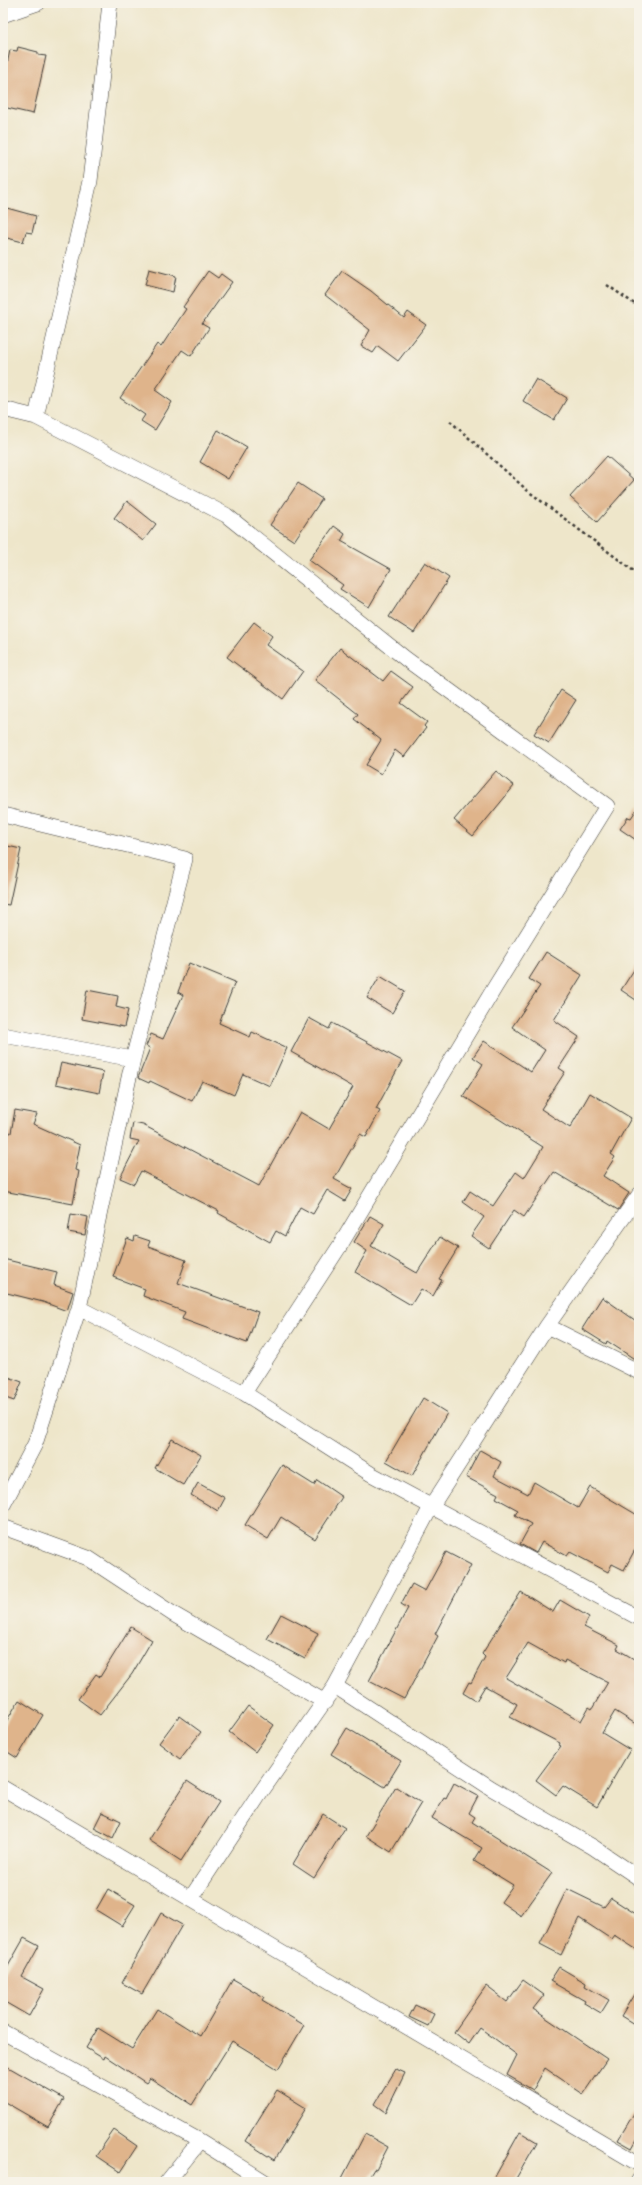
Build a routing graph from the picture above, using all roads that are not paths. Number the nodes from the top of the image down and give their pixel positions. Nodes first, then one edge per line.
1 (38, 3) edge
2 (110, 3) edge
3 (3, 15) edge
4 (3, 409) edge
5 (36, 417) junction
6 (3, 815) edge
7 (3, 1035) edge
8 (133, 1059) junction
9 (639, 1195) edge
10 (79, 1308) junction
11 (547, 1326) junction
12 (639, 1372) edge
13 (244, 1393) junction
14 (3, 1505) edge
15 (432, 1507) junction
16 (3, 1527) edge
17 (639, 1618) edge
18 (335, 1686) junction
19 (324, 1702) junction
20 (3, 1788) edge
21 (639, 1878) edge
22 (191, 1898) junction
23 (3, 2032) edge
24 (200, 2141) junction
25 (639, 2164) edge
26 (167, 2182) edge
27 (265, 2182) edge

1 - 3 street
2 - 5 street
4 - 5 street
5 - 13 street
6 - 8 street
7 - 8 street
8 - 10 street
9 - 11 street
10 - 13 street
10 - 14 street
11 - 12 street
11 - 15 street
13 - 15 street
15 - 17 street
15 - 18 street
16 - 19 street
18 - 19 street
18 - 21 street
19 - 22 street
20 - 22 street
22 - 25 street
23 - 24 street
24 - 26 street
24 - 27 street

